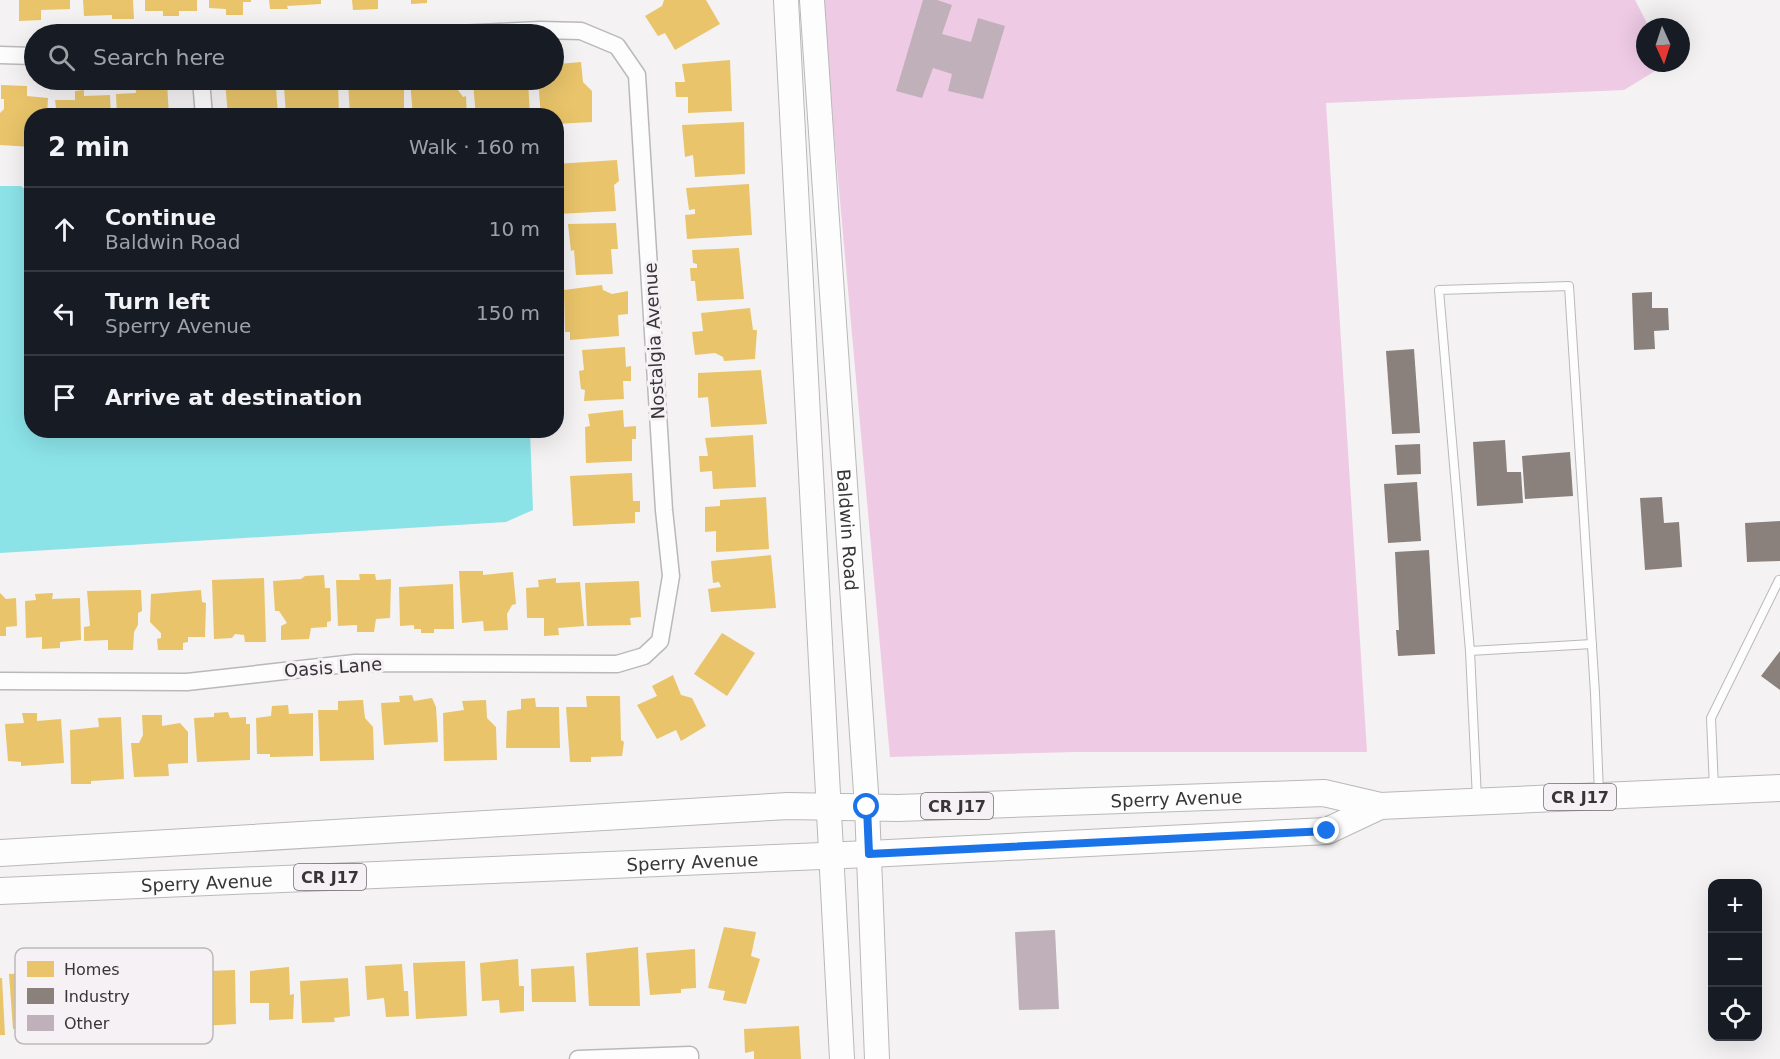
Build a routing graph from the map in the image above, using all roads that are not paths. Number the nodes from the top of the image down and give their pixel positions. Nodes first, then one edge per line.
1 (786, 0) edge
2 (812, 0) edge
3 (564, 31) edge
4 (0, 55) edge
5 (24, 56) edge
6 (202, 90) edge
7 (203, 108) edge
8 (1779, 580) edge
9 (660, 641) joint
10 (1592, 644) junction
11 (1470, 651) junction
12 (0, 681) edge
13 (1780, 788) edge
14 (1714, 791) junction
15 (1599, 796) junction
16 (1477, 802) junction
17 (1380, 806) junction
18 (830, 807) junction
19 (867, 807) junction
20 (0, 853) edge
21 (869, 854) junction
22 (833, 856) junction
23 (0, 891) edge
24 (690, 1057) edge
25 (578, 1059) edge
26 (842, 1059) edge
27 (878, 1059) edge

1 - 18 main road, Baldwin Road
2 - 19 main road, Baldwin Road
3 - 9 street, Nostalgia Avenue
4 - 5 street
6 - 7 street
8 - 14 lane
9 - 12 street, Oasis Lane
10 - 11 lane
10 - 11 lane
10 - 15 lane
11 - 16 lane
13 - 14 main road, Sperry Avenue / CR J17
14 - 15 main road, Sperry Avenue / CR J17
15 - 16 main road, Sperry Avenue / CR J17
16 - 17 main road, Sperry Avenue / CR J17
17 - 19 main road, Sperry Avenue / CR J17
17 - 21 main road, Sperry Avenue / CR J17
18 - 19 main road, Sperry Avenue / CR J17
18 - 20 main road, Sperry Avenue / CR J17
18 - 22 main road, Baldwin Road
19 - 21 main road, Baldwin Road
21 - 22 main road, Sperry Avenue / CR J17
21 - 27 main road, Baldwin Road
22 - 23 main road, Sperry Avenue / CR J17
22 - 26 main road, Baldwin Road
24 - 25 street

